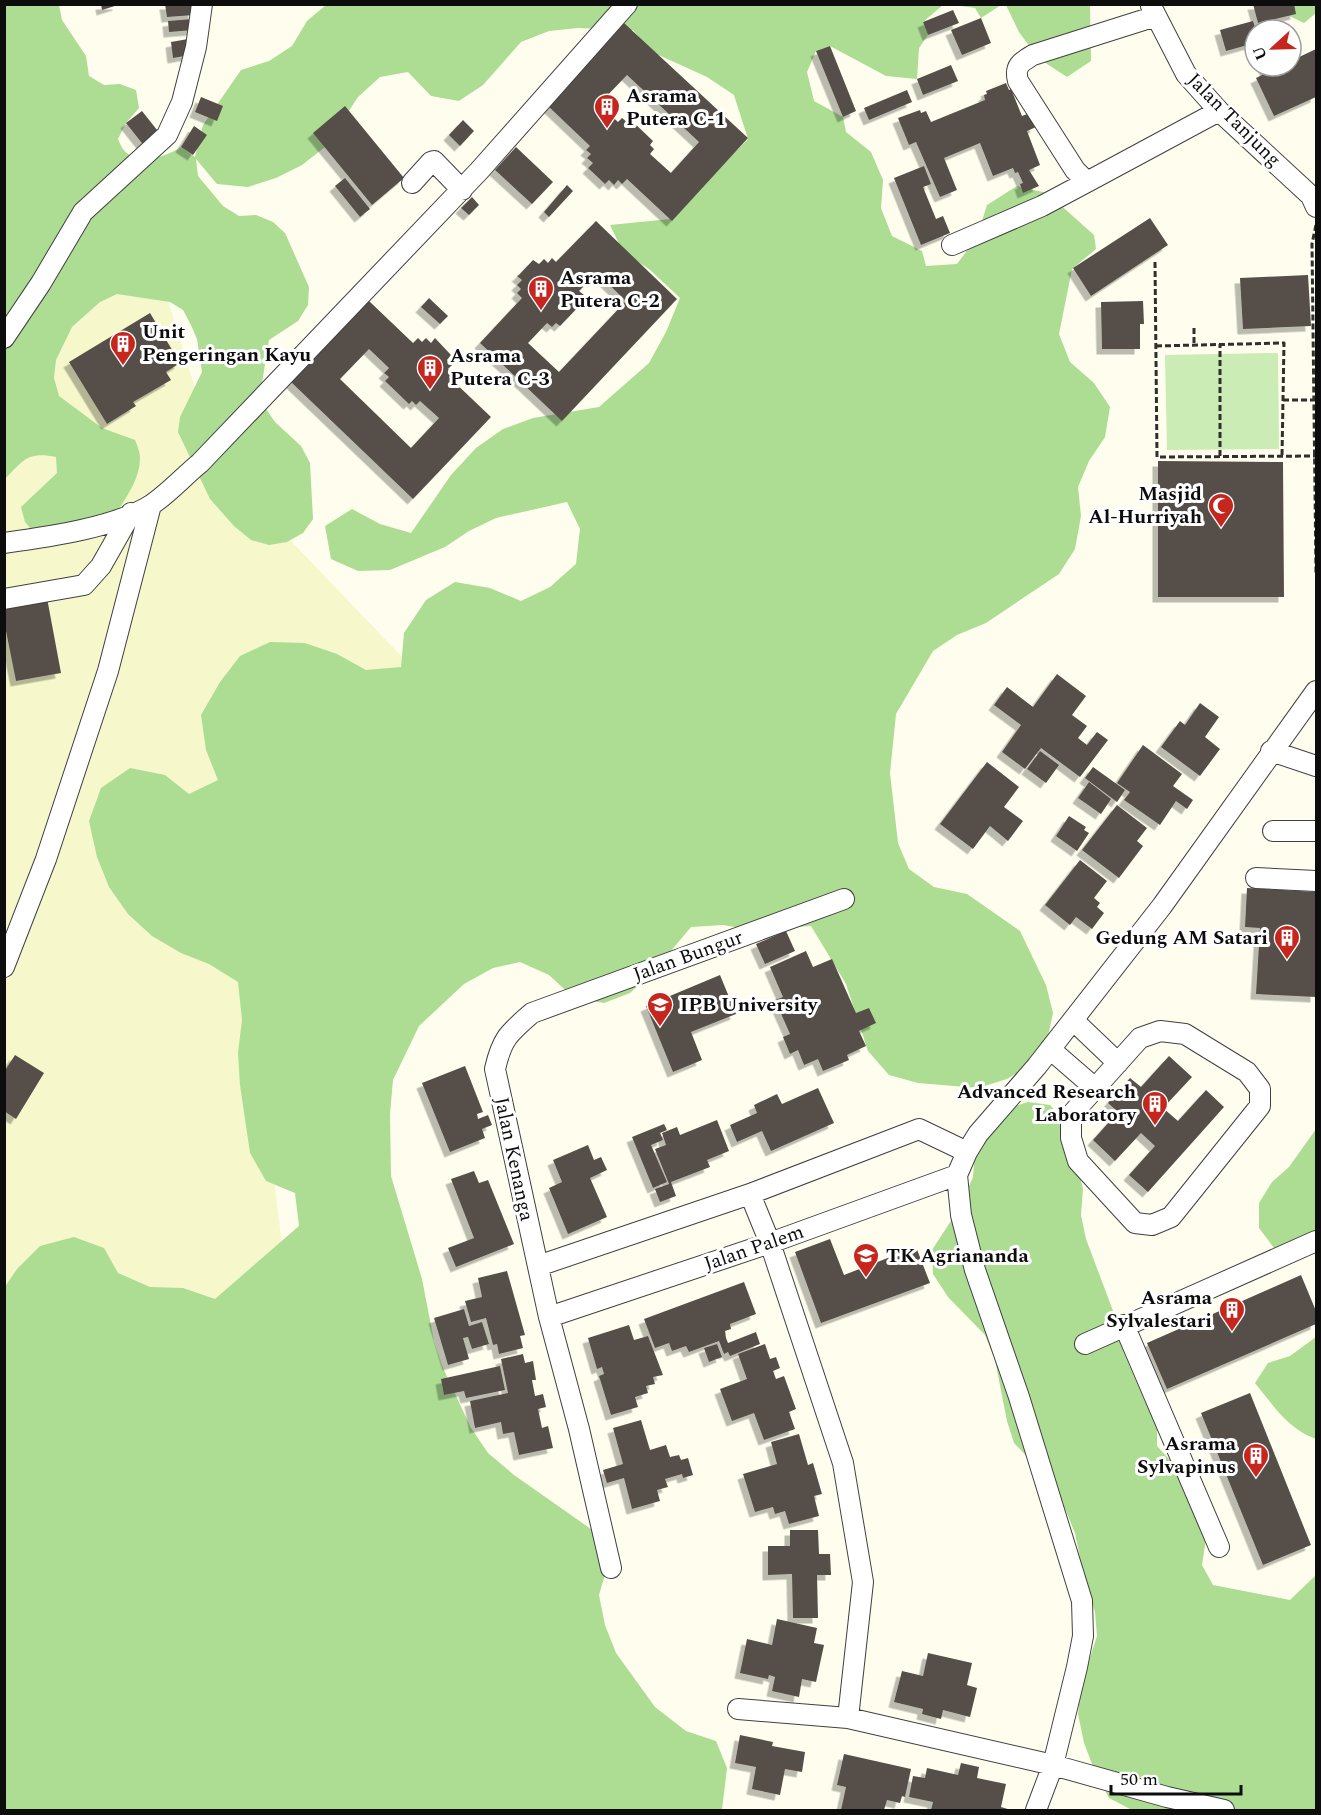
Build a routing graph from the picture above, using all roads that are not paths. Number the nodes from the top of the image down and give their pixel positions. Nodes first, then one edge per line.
1 (202, 4) edge
2 (627, 4) edge
3 (1153, 10) edge
4 (1220, 111) junction
5 (1087, 182) junction
6 (412, 183) dead end
7 (462, 189) junction
8 (1315, 200) edge
9 (952, 245) dead end
10 (4, 338) edge
11 (151, 505) junction
12 (131, 513) junction
13 (4, 543) edge
14 (4, 598) edge
15 (1317, 691) edge
16 (1271, 751) junction
17 (1317, 766) edge
18 (1273, 831) dead end
19 (1317, 831) edge
20 (1256, 878) dead end
21 (1317, 881) edge
22 (844, 899) dead end
23 (4, 968) edge
24 (532, 1013) joint
25 (1073, 1020) junction
26 (1050, 1049) junction
27 (1118, 1063) junction
28 (1095, 1088) junction
29 (967, 1152) junction
30 (957, 1175) junction
31 (750, 1194) junction
32 (1317, 1241) edge
33 (770, 1243) junction
34 (538, 1266) junction
35 (549, 1317) junction
36 (1124, 1325) junction
37 (1085, 1344) dead end
38 (1219, 1547) dead end
39 (611, 1568) dead end
40 (738, 1709) dead end
41 (848, 1718) junction
42 (1053, 1765) junction
43 (1036, 1810) edge
44 (1224, 1810) edge

1 - 10 street
2 - 7 street
3 - 4 street, Jalan Tanjung
3 - 5 street
4 - 5 street
4 - 8 street, Jalan Tanjung
5 - 9 street
6 - 7 street
7 - 11 street
11 - 12 street
11 - 23 street
12 - 13 street
12 - 14 street
15 - 16 street
16 - 17 street
16 - 25 street
18 - 19 street
20 - 21 street
22 - 24 street, Jalan Bungur
24 - 34 street, Jalan Kenanga
25 - 26 street
25 - 27 street
26 - 28 street
26 - 29 street
27 - 28 street
27 - 28 street
29 - 30 street
29 - 31 street
30 - 33 street, Jalan Palem
30 - 42 street
31 - 33 street
31 - 34 street
32 - 36 street
33 - 35 street, Jalan Palem
33 - 41 street
34 - 35 street, Jalan Kenanga
35 - 39 street, Jalan Kenanga
36 - 37 street
36 - 38 street
40 - 41 street
41 - 42 street
42 - 43 street
42 - 44 street

